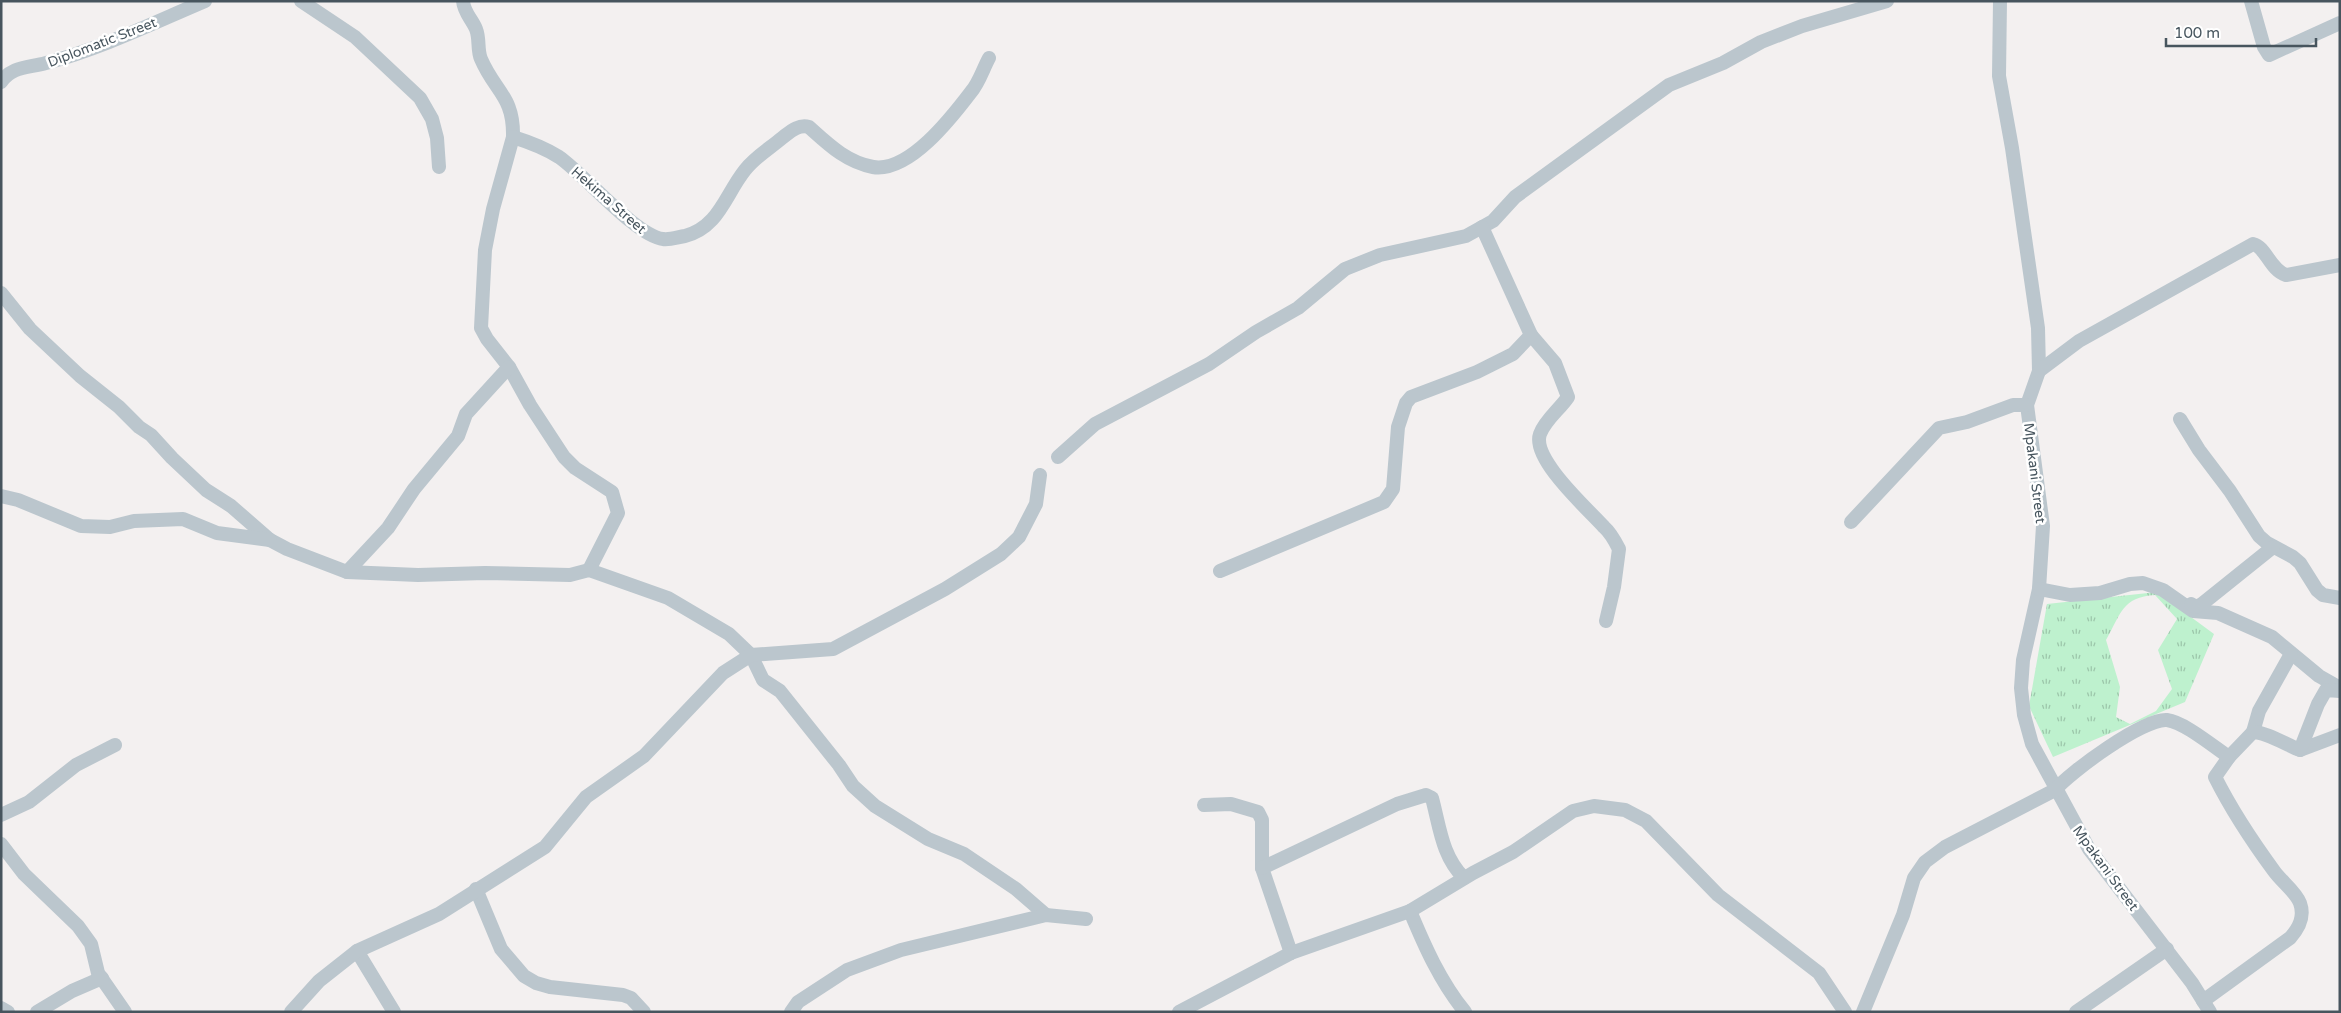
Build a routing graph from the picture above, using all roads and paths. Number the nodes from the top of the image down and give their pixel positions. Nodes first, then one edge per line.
1 (205, 1) edge
2 (301, 1) edge
3 (463, 1) edge
4 (1887, 1) edge
5 (2000, 1) edge
6 (2250, 1) edge
7 (2340, 23) edge
8 (989, 58) dead end
9 (1, 82) edge
10 (513, 137) junction
11 (439, 167) dead end
12 (1482, 227) junction
13 (2340, 265) edge
14 (1, 293) edge
15 (1531, 335) junction
16 (509, 367) junction
17 (2038, 371) junction
18 (2027, 405) junction
19 (2180, 419) dead end
20 (1058, 457) dead end
21 (1040, 475) dead end
22 (1, 496) edge
23 (1851, 522) dead end
24 (270, 540) junction
25 (2273, 547) junction
26 (589, 570) junction
27 (1220, 571) dead end
28 (347, 572) junction
29 (2139, 579) dead end
30 (2039, 589) junction
31 (2340, 598) edge
32 (1606, 621) dead end
33 (2291, 654) junction
34 (751, 655) junction
35 (2340, 690) edge
36 (2253, 732) junction
37 (2340, 735) edge
38 (115, 745) dead end
39 (2300, 750) junction
40 (2229, 757) junction
41 (2055, 790) junction
42 (1204, 805) dead end
43 (1, 815) edge
44 (1, 844) edge
45 (1262, 868) junction
46 (1464, 878) junction
47 (476, 889) junction
48 (1410, 911) junction
49 (1046, 915) junction
50 (1086, 919) dead end
51 (2166, 949) junction
52 (357, 951) junction
53 (1291, 953) junction
54 (102, 978) junction
55 (2207, 1006) edge
56 (1, 1008) edge
57 (43, 1010) edge
58 (8, 1012) edge
59 (125, 1012) edge
60 (291, 1012) edge
61 (394, 1012) edge
62 (644, 1012) edge
63 (791, 1012) edge
64 (1179, 1012) edge
65 (1465, 1012) edge
66 (1845, 1012) edge
67 (1862, 1012) edge
68 (2076, 1012) edge

1 - 9 street, Diplomatic Street
2 - 11 street
3 - 10 street
4 - 12 street
5 - 17 street, Mpakani Street
6 - 7 street
8 - 10 street, Hekima Street
10 - 16 street
12 - 15 street
12 - 20 street
13 - 17 street
14 - 24 street
15 - 27 street
15 - 32 street
16 - 26 street
16 - 28 street
17 - 18 street, Mpakani Street
18 - 23 street
18 - 30 street, Mpakani Street
19 - 25 street
21 - 34 street
22 - 24 street
24 - 28 street
25 - 29 street
25 - 31 street
26 - 28 street
26 - 34 street
30 - 33 street
30 - 41 street, Mpakani Street
33 - 35 street
33 - 36 street
34 - 47 street
34 - 49 street
35 - 39 street
36 - 39 street
36 - 40 street
37 - 39 street
38 - 43 street
40 - 41 street
40 - 55 street
41 - 51 street, Mpakani Street
41 - 67 street
42 - 45 street
44 - 54 street
45 - 46 street
45 - 53 street
46 - 48 street
46 - 66 street
47 - 52 street
47 - 62 street
48 - 53 street
48 - 65 street
49 - 50 street
49 - 63 street
51 - 55 street, Mpakani Street
51 - 68 street
52 - 60 street
52 - 61 street
53 - 64 street
54 - 57 street
54 - 59 street
56 - 58 street

